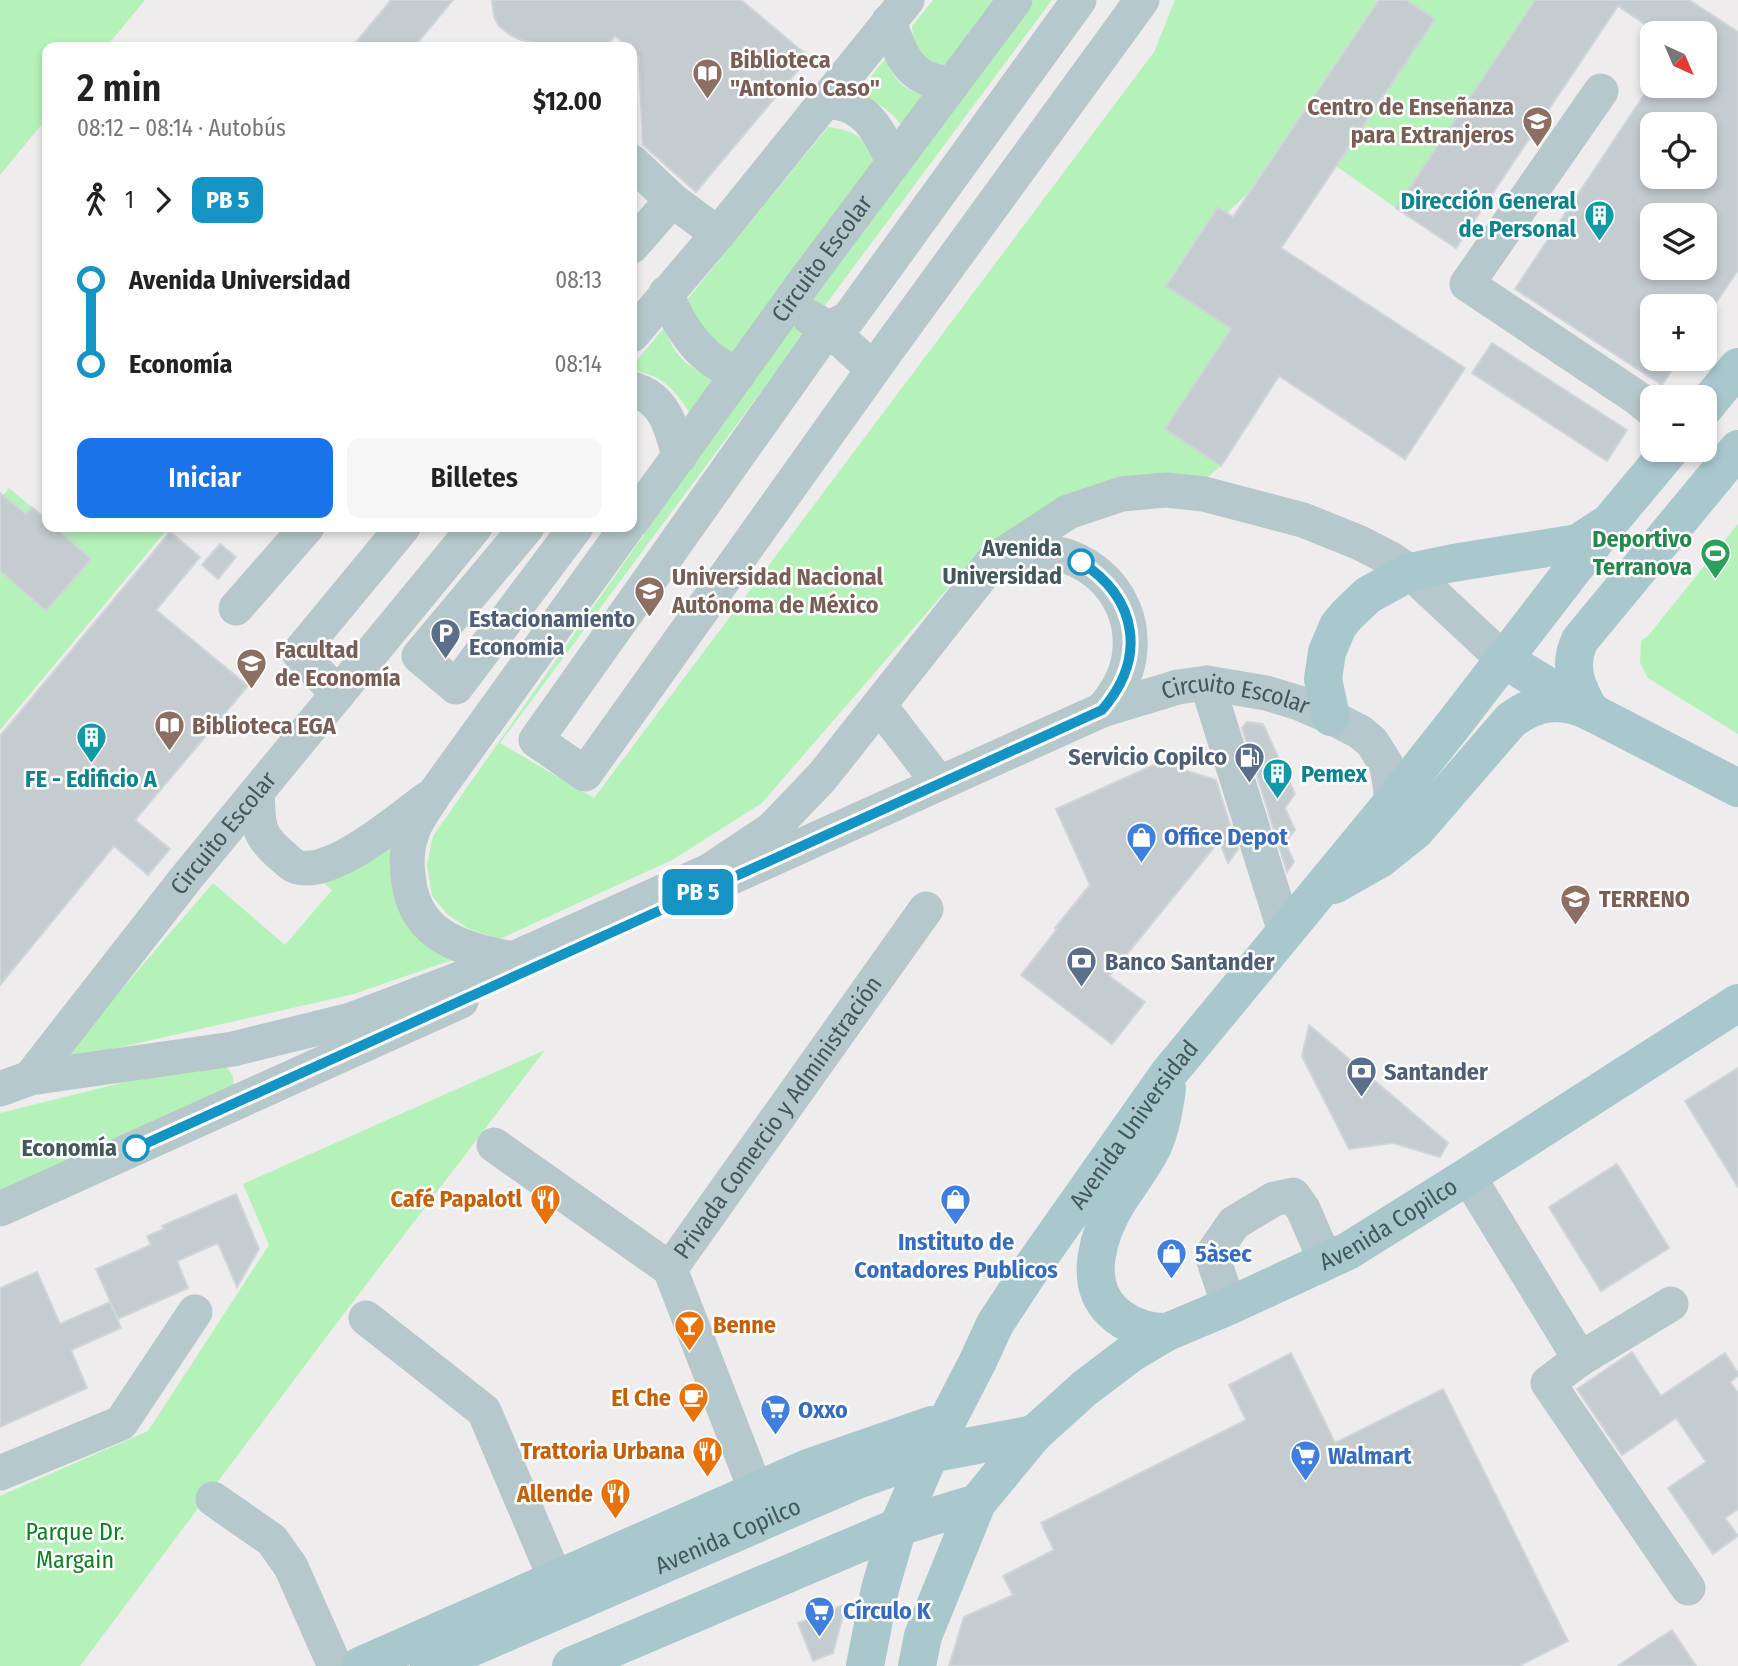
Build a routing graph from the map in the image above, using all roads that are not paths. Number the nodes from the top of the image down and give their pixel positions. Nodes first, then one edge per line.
1 (1015, 0) edge
2 (1079, 0) edge
3 (1142, 0) edge
4 (898, 11) edge
5 (950, 85) junction
6 (1601, 91) dead end
7 (825, 100) junction
8 (893, 161) junction
9 (637, 167) edge
10 (672, 200) junction
11 (718, 234) junction
12 (637, 240) edge
13 (666, 293) junction
14 (796, 294) junction
15 (838, 324) junction
16 (637, 329) edge
17 (879, 361) junction
18 (1738, 367) edge
19 (738, 375) junction
20 (637, 391) edge
21 (1717, 392) edge
22 (1640, 400) edge
23 (1738, 449) edge
24 (679, 457) junction
25 (1660, 462) edge
26 (637, 515) edge
27 (637, 520) edge
28 (1609, 523) junction
29 (303, 532) edge
30 (399, 532) edge
31 (471, 532) edge
32 (523, 532) edge
33 (572, 532) edge
34 (624, 532) edge
35 (993, 561) junction
36 (1410, 572) junction
37 (651, 578) junction
38 (236, 608) dead end
39 (1503, 659) junction
40 (1207, 683) junction
41 (338, 694) junction
42 (879, 705) junction
43 (1102, 710) junction
44 (1591, 712) junction
45 (1331, 717) junction
46 (939, 783) junction
47 (1738, 788) edge
48 (257, 792) junction
49 (435, 793) junction
50 (1390, 805) junction
51 (1315, 895) junction
52 (926, 909) dead end
53 (1285, 932) junction
54 (513, 959) junction
55 (1738, 1003) edge
56 (233, 1049) junction
57 (1169, 1073) junction
58 (15, 1084) edge
59 (250, 1096) junction
60 (494, 1145) dead end
61 (1468, 1176) junction
62 (0, 1209) edge
63 (1326, 1262) junction
64 (670, 1269) junction
65 (1671, 1304) dead end
66 (1229, 1306) junction
67 (195, 1312) dead end
68 (366, 1318) dead end
69 (1167, 1332) junction
70 (1580, 1359) junction
71 (947, 1420) junction
72 (1034, 1434) junction
73 (930, 1454) junction
74 (0, 1473) edge
75 (756, 1491) junction
76 (213, 1500) dead end
77 (978, 1503) junction
78 (898, 1527) junction
79 (556, 1580) junction
80 (1688, 1588) dead end
81 (335, 1666) edge
82 (360, 1666) edge
83 (429, 1666) edge
84 (571, 1666) edge
85 (865, 1666) edge
86 (917, 1666) edge

1 - 5 street, Circuito Escolar
2 - 15 street
3 - 17 street
4 - 5 street
4 - 7 street
5 - 8 street, Circuito Escolar
6 - 22 street
7 - 8 street
7 - 11 street
8 - 14 street, Circuito Escolar
9 - 10 street
10 - 11 street
10 - 12 street
11 - 13 street
13 - 16 street
13 - 19 street
14 - 15 street
14 - 19 street, Circuito Escolar
15 - 17 street
15 - 37 street
17 - 37 street
18 - 21 main road
19 - 24 street, Circuito Escolar
20 - 24 street
23 - 44 main road
24 - 26 street, Circuito Escolar
25 - 28 main road, Avenida Universidad
27 - 37 street
28 - 36 main road
28 - 39 main road, Avenida Universidad
29 - 38 street
30 - 41 street
31 - 41 street, Circuito Escolar
32 - 33 street
34 - 49 street, Circuito Escolar
35 - 36 street, Circuito Escolar
35 - 42 street, Circuito Escolar
35 - 43 street
36 - 39 street, Circuito Escolar
36 - 45 main road
39 - 44 main road
39 - 50 main road, Avenida Universidad
40 - 43 street, Circuito Escolar
40 - 45 street, Circuito Escolar
40 - 53 street
41 - 48 street, Circuito Escolar
42 - 46 street
42 - 54 street, Circuito Escolar
43 - 46 street, Circuito Escolar
44 - 47 main road
44 - 51 main road
45 - 50 street, Circuito Escolar
46 - 59 street, Circuito Escolar
48 - 49 street
48 - 58 street, Circuito Escolar
49 - 54 street, Circuito Escolar
50 - 51 main road, Avenida Universidad
51 - 53 main road, Avenida Universidad
52 - 64 street, Privada Comercio y Administración
53 - 57 main road, Avenida Universidad
54 - 56 street, Circuito Escolar
55 - 61 main road, Avenida Copilco
56 - 58 street, Circuito Escolar
56 - 59 street
57 - 69 main road
57 - 71 main road, Avenida Universidad
59 - 62 street, Circuito Escolar
60 - 64 street
61 - 63 main road, Avenida Copilco
61 - 70 street
63 - 66 main road, Avenida Copilco
63 - 66 street
64 - 75 street, Privada Comercio y Administración
65 - 70 street
66 - 69 main road, Avenida Copilco
67 - 74 street
68 - 79 street
69 - 72 main road, Avenida Copilco
70 - 80 street
71 - 73 main road, Avenida Universidad
71 - 75 main road, Avenida Copilco
72 - 73 main road, Avenida Copilco
72 - 77 main road, Avenida Copilco
73 - 78 main road, Avenida Universidad
73 - 83 main road, Avenida Copilco
75 - 79 main road, Avenida Copilco
76 - 81 street
77 - 78 main road
77 - 86 main road
78 - 84 main road
78 - 85 main road, Avenida Universidad
79 - 82 main road, Avenida Copilco

